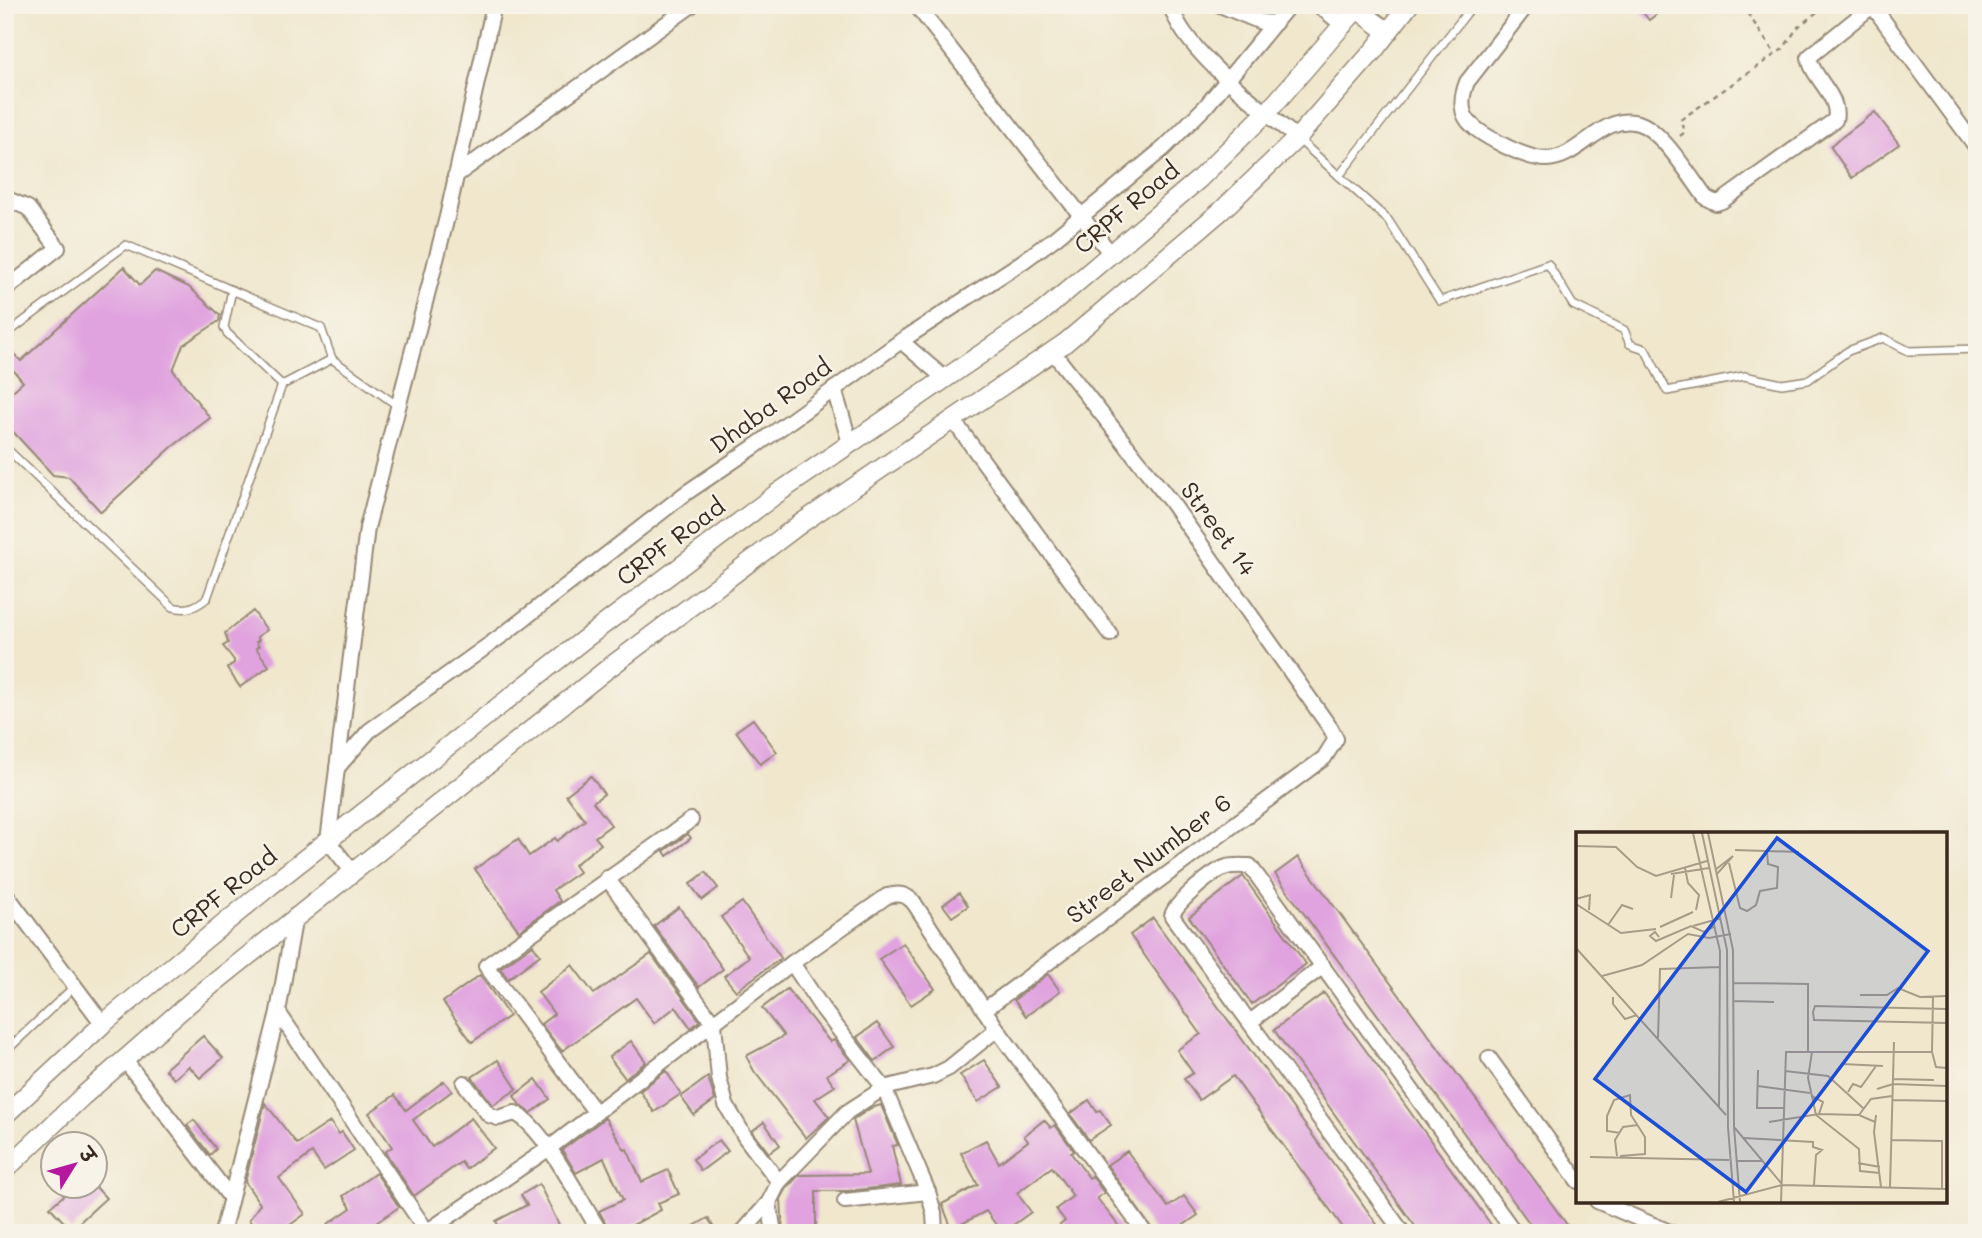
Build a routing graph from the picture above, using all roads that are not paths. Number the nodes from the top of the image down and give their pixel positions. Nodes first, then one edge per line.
1 (494, 5) edge
2 (692, 5) edge
3 (916, 5) edge
4 (1171, 5) edge
5 (1220, 5) edge
6 (1289, 5) edge
7 (1318, 5) edge
8 (1409, 5) edge
9 (1473, 5) edge
10 (1527, 5) edge
11 (1872, 5) edge
12 (1359, 7) edge
13 (1275, 23) junction
14 (1344, 26) junction
15 (1388, 32) junction
16 (1229, 80) junction
17 (1266, 113) junction
18 (1297, 138) junction
19 (1977, 148) edge
20 (455, 176) junction
21 (1339, 176) junction
22 (5, 198) edge
23 (1080, 217) junction
24 (1111, 254) junction
25 (5, 290) edge
26 (232, 290) junction
27 (5, 335) edge
28 (901, 341) junction
29 (1977, 349) edge
30 (1052, 351) junction
31 (332, 359) junction
32 (944, 378) junction
33 (282, 385) junction
34 (834, 389) junction
35 (398, 407) junction
36 (953, 420) junction
37 (850, 443) junction
38 (5, 447) edge
39 (1110, 634) dead end
40 (1336, 740) joint
41 (337, 768) junction
42 (691, 820) dead end
43 (328, 841) junction
44 (352, 871) junction
45 (607, 878) junction
46 (5, 893) edge
47 (295, 916) junction
48 (792, 963) junction
49 (1323, 966) junction
50 (75, 986) junction
51 (984, 1010) junction
52 (278, 1012) junction
53 (1250, 1022) junction
54 (103, 1024) junction
55 (714, 1024) junction
56 (997, 1029) junction
57 (5, 1052) edge
58 (1489, 1058) dead end
59 (124, 1059) junction
60 (464, 1083) dead end
61 (884, 1088) junction
62 (596, 1113) junction
63 (5, 1115) edge
64 (548, 1149) junction
65 (5, 1170) edge
66 (1576, 1178) edge
67 (779, 1182) junction
68 (928, 1192) junction
69 (230, 1197) junction
70 (845, 1201) dead end
71 (769, 1202) junction
72 (1602, 1203) edge
73 (427, 1232) edge
74 (222, 1233) edge
75 (601, 1233) edge
76 (742, 1233) edge
77 (774, 1233) edge
78 (935, 1233) edge
79 (1145, 1233) edge
80 (1403, 1233) edge
81 (1516, 1233) edge
82 (1672, 1233) edge

1 - 20 street
2 - 20 street
3 - 23 street
4 - 16 street
5 - 13 street
6 - 13 street, Dhaba Road
7 - 14 street
8 - 15 street
9 - 21 lane
10 - 11 street
11 - 19 street
12 - 14 street, CRPF Road
12 - 15 street
13 - 16 street, Dhaba Road
14 - 17 street, CRPF Road
15 - 18 street
16 - 17 street
16 - 23 street, Dhaba Road
17 - 18 street
17 - 24 street, CRPF Road
18 - 21 lane
18 - 30 street
20 - 35 street
21 - 29 lane
22 - 25 street
23 - 24 street
23 - 28 street, Dhaba Road
24 - 32 street, CRPF Road
26 - 27 lane
26 - 31 lane
26 - 33 lane
28 - 32 street
28 - 34 street, Dhaba Road
30 - 36 street
30 - 40 street, Street 14
31 - 33 lane
31 - 35 lane
32 - 37 street, CRPF Road
33 - 38 lane
34 - 37 street
34 - 41 street, Dhaba Road
35 - 41 street
36 - 39 street
36 - 44 street
37 - 43 street, CRPF Road
40 - 51 street, Street Number 6
41 - 43 street
42 - 45 street
43 - 44 street
43 - 54 street, CRPF Road
44 - 47 street
45 - 55 street
45 - 62 street
46 - 50 street
47 - 52 street
47 - 59 street
48 - 51 street
48 - 55 street
48 - 61 street
49 - 53 street
49 - 53 street
49 - 81 street
50 - 54 street
50 - 57 lane
51 - 56 street
52 - 69 street
52 - 73 street
53 - 80 street
54 - 63 street, CRPF Road
55 - 62 street
55 - 67 street
56 - 61 street
56 - 79 street
58 - 66 street
59 - 65 street
59 - 69 street
60 - 64 street
61 - 67 street
61 - 68 street
62 - 64 street
64 - 73 street
64 - 75 street
67 - 71 street
68 - 70 street
68 - 78 street
69 - 74 street
71 - 76 street
71 - 77 street
72 - 82 street

